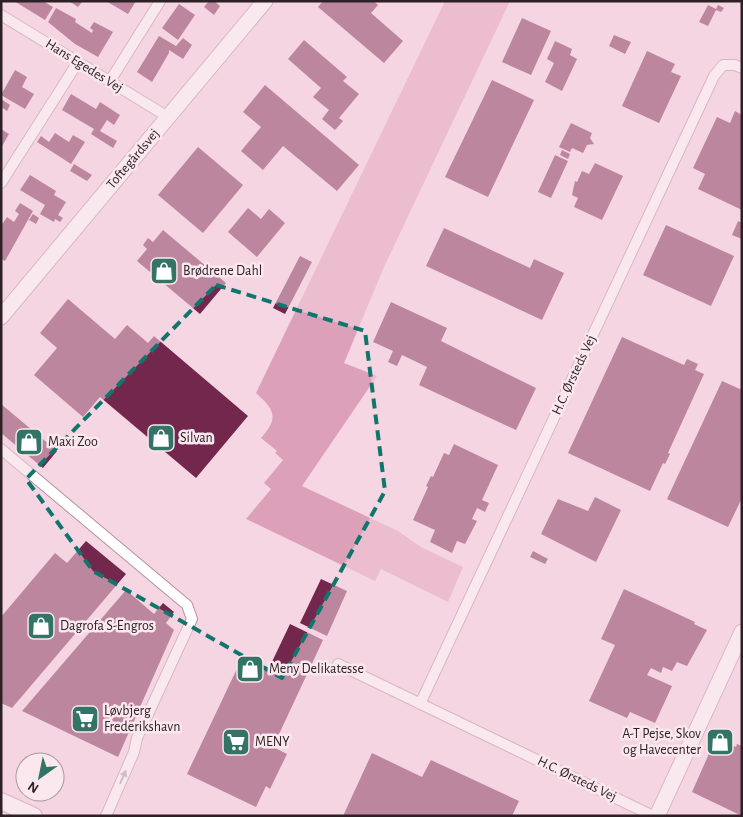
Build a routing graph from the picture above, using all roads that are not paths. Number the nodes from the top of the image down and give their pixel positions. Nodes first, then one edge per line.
1 (160, 1) edge
2 (265, 1) edge
3 (1, 15) edge
4 (78, 62) junction
5 (742, 68) edge
6 (110, 82) junction
7 (168, 117) junction
8 (1, 183) edge
9 (1, 316) edge
10 (1, 449) edge
11 (742, 632) edge
12 (338, 664) dead end
13 (420, 704) junction
14 (1, 801) edge
15 (34, 816) edge
16 (106, 816) edge
17 (653, 816) edge
18 (657, 816) edge

1 - 6 street
2 - 7 street, Toftegårdsvej
3 - 4 street, Hans Egedes Vej
4 - 6 street, Hans Egedes Vej
4 - 8 street
5 - 13 street, H.C. Ørsteds Vej
6 - 7 street, Hans Egedes Vej
7 - 9 street, Toftegårdsvej
16 -> 10 street
11 - 18 street
12 - 13 street, H.C. Ørsteds Vej
13 - 17 street, H.C. Ørsteds Vej
14 - 15 main road

